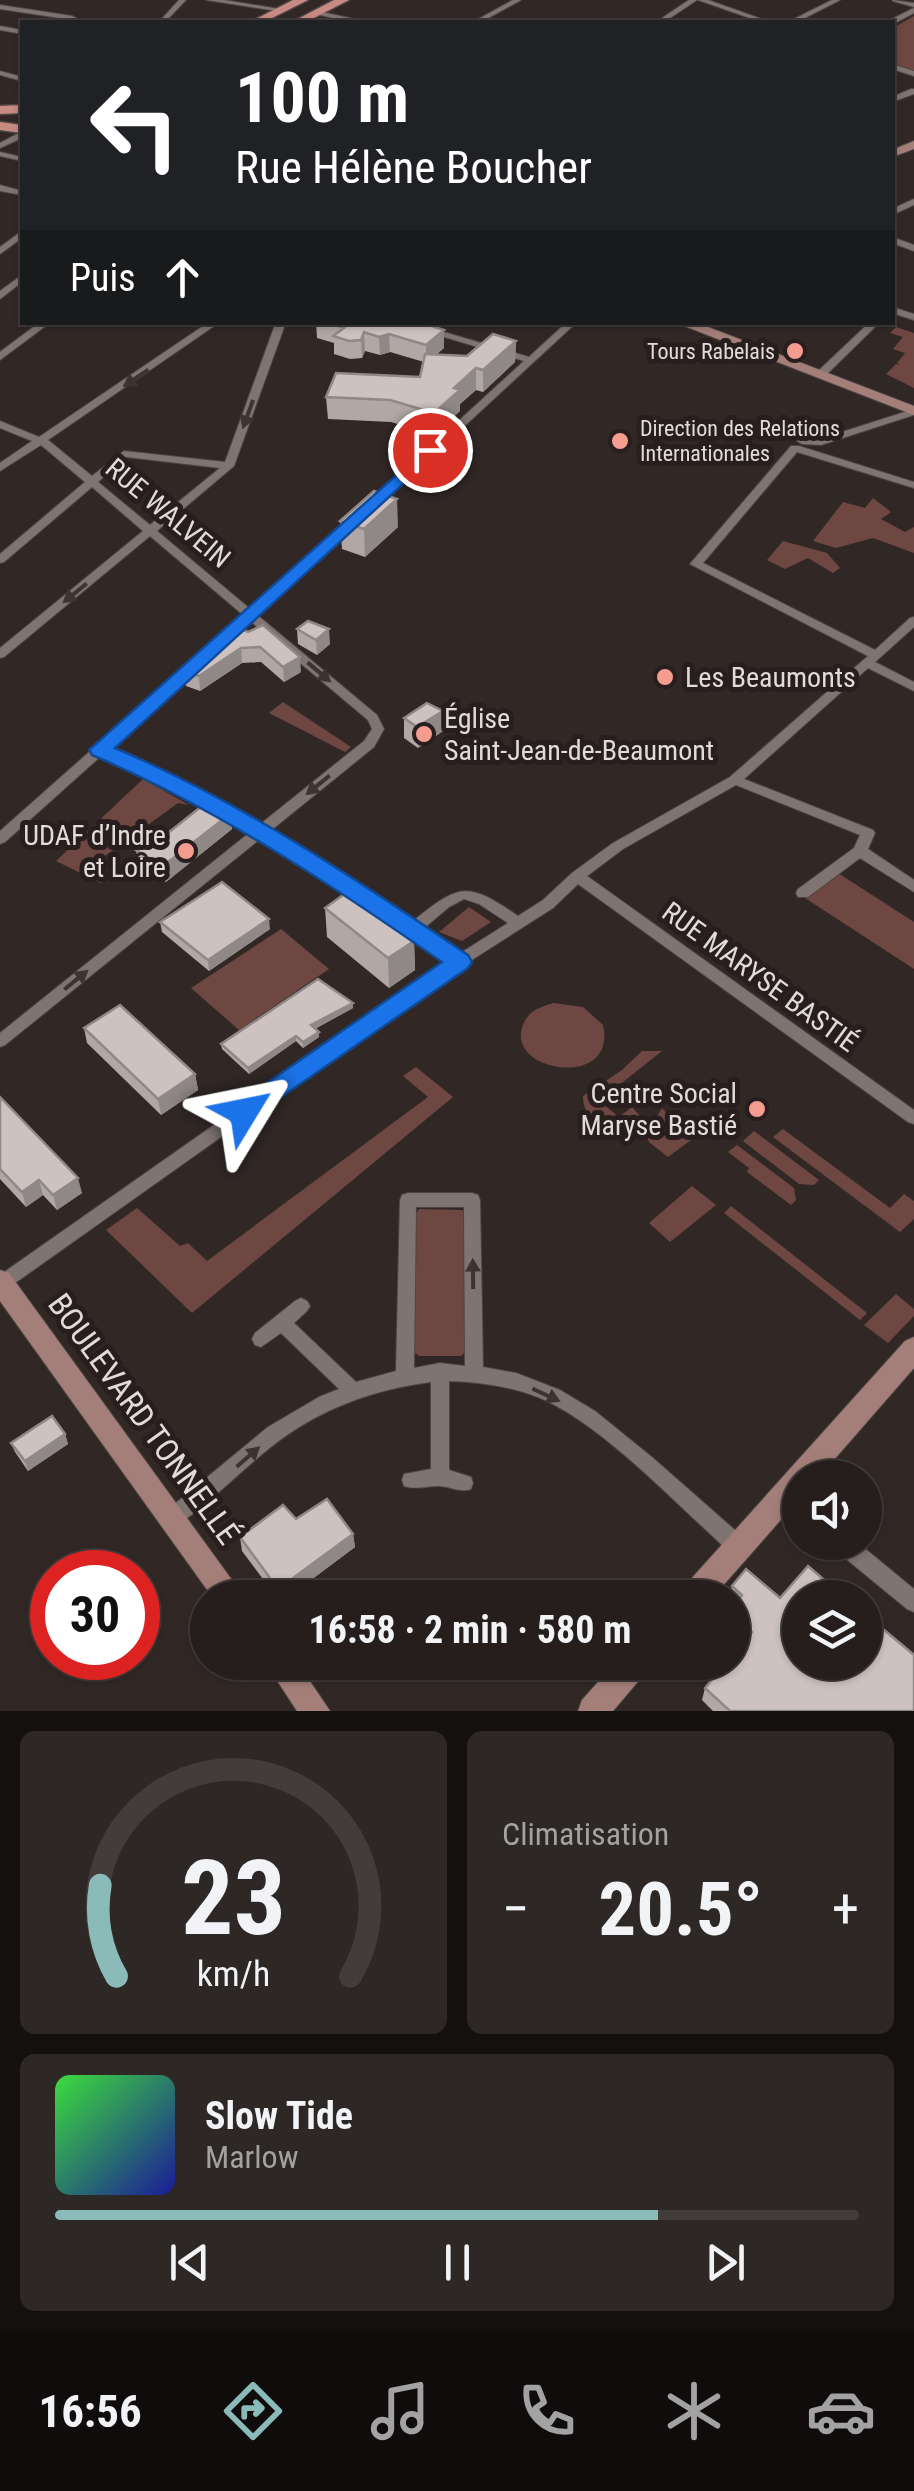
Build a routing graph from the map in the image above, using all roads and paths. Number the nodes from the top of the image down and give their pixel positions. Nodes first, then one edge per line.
1 (183, 0) edge
2 (210, 0) edge
3 (302, 0) edge
4 (343, 0) edge
5 (518, 0) edge
6 (694, 0) edge
7 (701, 0) edge
8 (837, 0) edge
9 (894, 0) edge
10 (914, 8) edge
11 (3, 9) edge
12 (282, 10) junction
13 (316, 14) junction
14 (69, 20) edge
15 (164, 20) edge
16 (260, 20) edge
17 (302, 20) edge
18 (348, 20) edge
19 (482, 20) edge
20 (663, 20) edge
21 (760, 20) edge
22 (796, 20) edge
23 (0, 126) edge
24 (4, 144) edge
25 (20, 280) edge
26 (0, 296) edge
27 (43, 325) edge
28 (212, 325) edge
29 (280, 325) edge
30 (408, 325) edge
31 (560, 325) edge
32 (570, 325) edge
33 (689, 325) edge
34 (873, 325) edge
35 (548, 344) junction
36 (0, 357) edge
37 (530, 360) junction
38 (820, 376) junction
39 (914, 412) edge
40 (0, 424) edge
41 (42, 440) junction
42 (798, 444) junction
43 (229, 466) junction
44 (0, 468) edge
45 (91, 483) junction
46 (914, 485) edge
47 (150, 532) junction
48 (0, 560) edge
49 (250, 613) junction
50 (914, 621) edge
51 (0, 654) edge
52 (872, 659) junction
53 (914, 687) edge
54 (375, 736) joint
55 (100, 750) junction
56 (735, 780) junction
57 (258, 833) junction
58 (0, 839) edge
59 (860, 850) junction
60 (577, 876) junction
61 (914, 888) edge
62 (802, 893) dead end
63 (518, 923) junction
64 (413, 929) junction
65 (460, 962) junction
66 (0, 1041) edge
67 (914, 1118) edge
68 (1, 1282) edge
69 (300, 1306) dead end
70 (281, 1322) junction
71 (261, 1339) dead end
72 (914, 1348) edge
73 (440, 1371) junction
74 (474, 1372) junction
75 (405, 1375) junction
76 (351, 1390) junction
77 (825, 1460) edge
78 (440, 1477) junction
79 (411, 1480) dead end
80 (464, 1483) dead end
81 (782, 1509) edge
82 (172, 1518) junction
83 (738, 1546) junction
84 (862, 1560) edge
85 (218, 1580) edge
86 (709, 1580) edge
87 (914, 1602) edge
88 (292, 1680) edge
89 (620, 1680) edge
90 (314, 1711) edge
91 (593, 1711) edge

1 - 15 street
2 - 12 street
3 - 12 main road
4 - 13 main road
5 - 19 street
6 - 20 street
7 - 21 street
8 - 22 street
9 - 10 street
11 - 14 street
12 - 13 main road
12 - 16 main road
13 - 17 main road
13 - 18 street
23 - 24 street
25 - 26 street
27 - 36 street
28 -> 41 street
29 -> 43 street
30 - 37 street
31 - 35 street
32 - 35 street
33 - 38 street
34 - 38 street
35 - 37 street
37 - 49 street
38 - 39 street
39 - 42 street
40 - 41 street, RUE WALVEIN
41 - 44 street
41 - 45 street, RUE WALVEIN
42 - 46 street
42 - 52 street
43 - 45 street
43 - 47 street
45 - 47 street, RUE WALVEIN
45 - 48 street
47 - 49 street, RUE WALVEIN
47 -> 51 street
49 -> 54 street, RUE WALVEIN
49 - 55 street
50 - 52 street
52 - 53 street
52 - 56 street
54 -> 57 street
55 - 57 street
55 - 58 street
56 - 59 street
56 - 60 street
57 - 64 street
66 -> 57 street
59 - 61 street
59 - 62 street
60 - 63 street
60 - 67 street, RUE MARYSE BASTIÉ
63 - 64 street
63 - 65 street
64 - 65 street
65 - 68 street
68 - 82 street, BOULEVARD TONNELLÉ
69 - 70 street
70 - 71 street
70 - 76 street
72 - 77 street
73 - 74 street
73 - 75 street
73 - 78 street
74 -> 75 street
74 -> 83 street
75 - 76 street
82 -> 76 street
78 - 79 street
78 - 80 street
81 - 83 street
82 - 85 street, BOULEVARD TONNELLÉ
83 - 86 street
84 - 87 street
88 - 90 street
89 - 91 street

